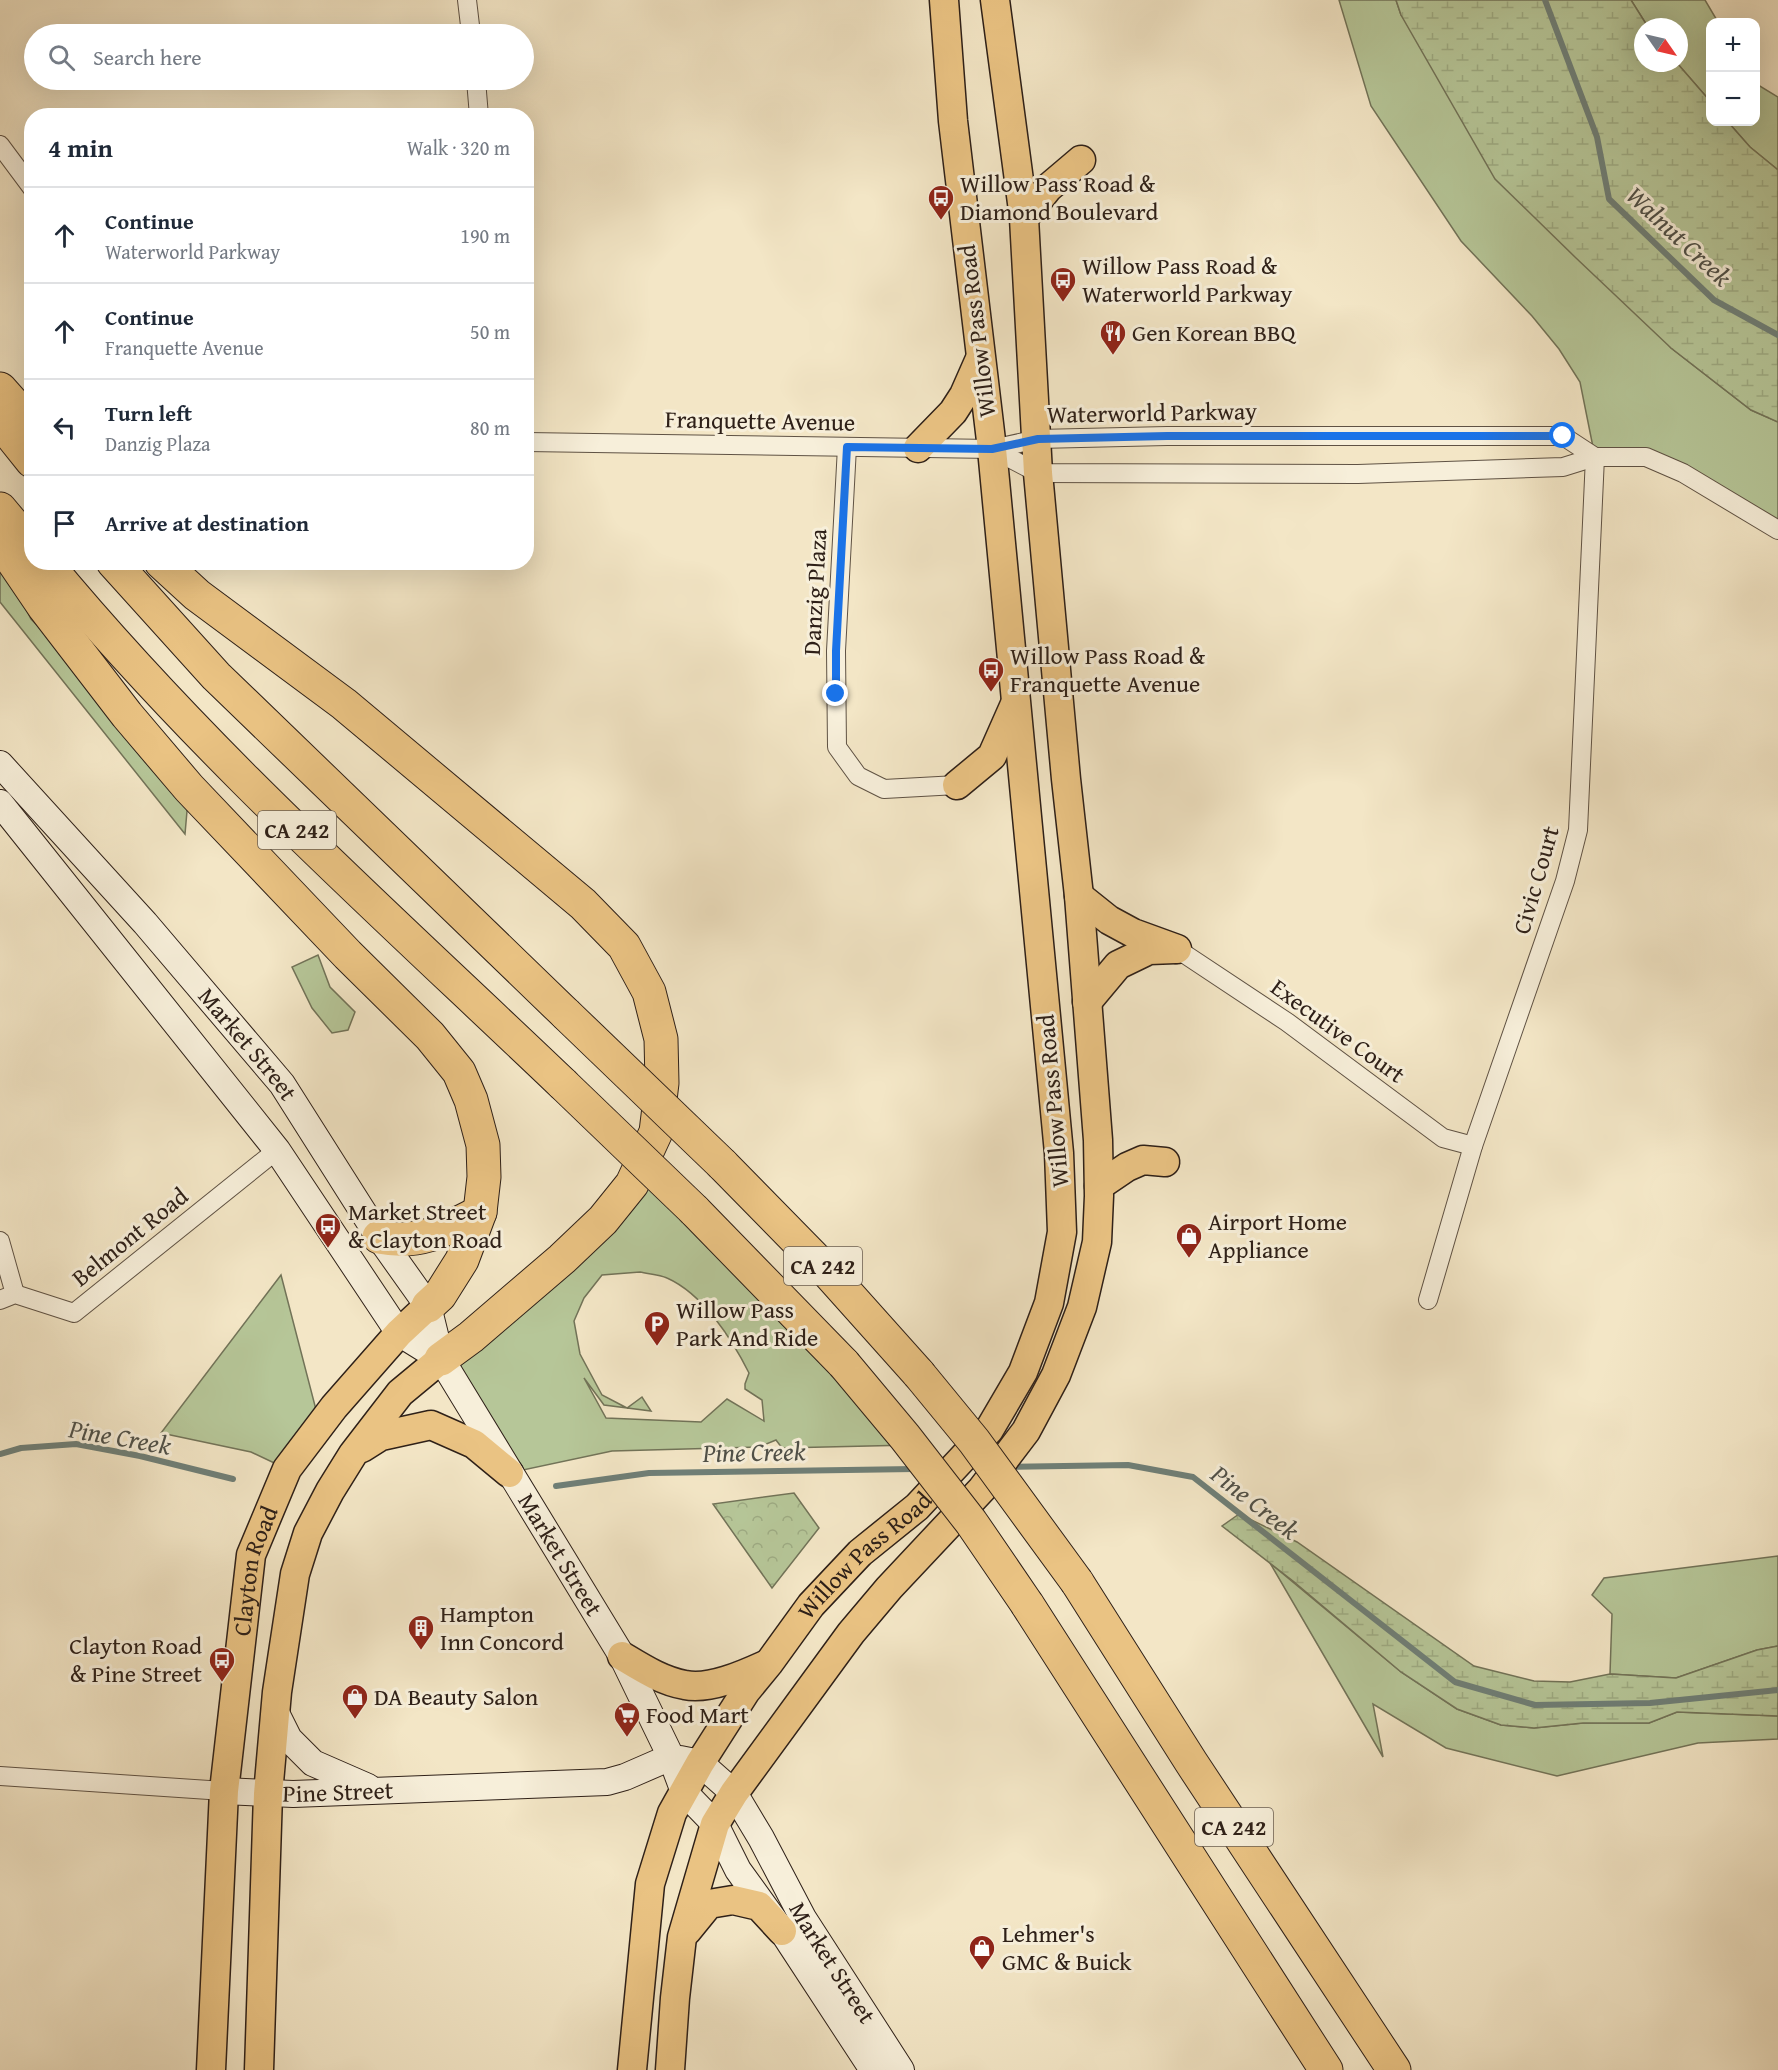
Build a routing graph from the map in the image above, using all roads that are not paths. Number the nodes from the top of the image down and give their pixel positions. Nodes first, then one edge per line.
1 (467, 0) edge
2 (944, 0) edge
3 (995, 0) edge
4 (1011, 0) edge
5 (470, 24) edge
6 (1002, 46) junction
7 (477, 90) edge
8 (478, 108) edge
9 (0, 145) edge
10 (1081, 160) dead end
11 (24, 177) edge
12 (1024, 218) junction
13 (980, 359) junction
14 (0, 389) edge
15 (24, 416) edge
16 (0, 421) edge
17 (1038, 439) junction
18 (534, 441) edge
19 (847, 447) junction
20 (918, 448) junction
21 (992, 449) junction
22 (24, 451) edge
23 (1595, 457) junction
24 (1038, 473) junction
25 (0, 508) edge
26 (1778, 530) edge
27 (24, 536) edge
28 (0, 542) edge
29 (52, 570) edge
30 (120, 570) edge
31 (169, 570) edge
32 (1016, 702) junction
33 (0, 764) edge
34 (957, 785) joint
35 (0, 803) edge
36 (1079, 896) junction
37 (1177, 949) junction
38 (1087, 1002) junction
39 (1473, 1146) junction
40 (277, 1150) junction
41 (1165, 1162) dead end
42 (1099, 1186) junction
43 (480, 1212) junction
44 (379, 1237) junction
45 (0, 1242) edge
46 (8, 1297) edge
47 (1428, 1300) dead end
48 (428, 1306) junction
49 (399, 1333) junction
50 (441, 1359) junction
51 (353, 1454) junction
52 (509, 1473) junction
53 (622, 1656) junction
54 (770, 1663) junction
55 (275, 1711) junction
56 (671, 1757) junction
57 (700, 1763) junction
58 (0, 1776) edge
59 (224, 1791) junction
60 (379, 1791) junction
61 (684, 1792) junction
62 (734, 1793) junction
63 (268, 1794) junction
64 (716, 1824) junction
65 (782, 1931) junction
66 (682, 1937) junction
67 (855, 2043) junction
68 (211, 2070) edge
69 (259, 2070) edge
70 (632, 2070) edge
71 (670, 2070) edge
72 (873, 2070) edge
73 (886, 2070) edge
74 (900, 2070) edge
75 (1326, 2070) edge
76 (1394, 2070) edge

1 - 5 street
2 - 13 main road, Willow Pass Road
3 - 6 main road, Willow Pass Road
4 - 6 street
6 - 12 main road, Willow Pass Road
7 - 8 street
9 - 11 street
10 - 12 main road
12 - 17 main road, Willow Pass Road
13 - 20 main road
13 - 21 main road, Willow Pass Road
14 - 15 highway
16 - 22 highway
17 - 21 street, Waterworld Parkway
17 - 23 street, Waterworld Parkway
17 - 24 main road, Willow Pass Road
18 - 19 street, Franquette Avenue
19 - 20 street, Franquette Avenue
19 - 34 street, Danzig Plaza
20 - 21 street, Franquette Avenue
21 - 24 street
21 - 32 main road, Willow Pass Road
23 - 24 street
23 - 26 street
23 - 39 street, Civic Court
24 - 36 main road, Willow Pass Road
25 - 27 highway
28 - 43 highway
29 - 75 highway, CA 242, bridge
30 - 76 highway, CA 242, bridge
31 - 50 highway
32 - 34 main road
32 - 54 main road, Willow Pass Road
33 - 44 street, Market Street
35 - 40 street, Market Street
36 - 37 main road
36 - 38 main road, Willow Pass Road
37 - 38 main road
37 - 39 street, Executive Court
38 - 42 main road, Willow Pass Road
39 - 47 street, Civic Court
40 - 46 street, Belmont Road
40 - 49 street, Market Street
41 - 42 main road
42 - 62 main road, Willow Pass Road
43 - 44 highway
43 - 48 highway
44 - 48 street, Market Street
45 - 46 street
48 - 49 main road, Clayton Road
48 - 50 street, Market Street
49 - 50 street, Market Street
49 - 59 main road, Clayton Road
50 - 51 main road, Clayton Road
50 - 52 street, Market Street
51 - 52 main road
51 - 55 main road, Clayton Road
52 - 53 street, Market Street
53 - 54 main road
53 - 56 street, Market Street
54 - 57 main road, Willow Pass Road
55 - 60 street
55 - 63 main road, Clayton Road
56 - 57 street, Market Street
56 - 60 street, Pine Street
56 - 61 street, Market Street
57 - 61 main road, Willow Pass Road
57 - 62 street, Market Street
58 - 59 street, Pine Street
59 - 63 street, Pine Street
59 - 68 main road, Clayton Road
60 - 63 street, Pine Street
61 - 64 street, Market Street
61 - 70 main road, Willow Pass Road
62 - 64 main road, Willow Pass Road
62 - 74 street, Market Street
63 - 69 main road, Clayton Road
64 - 65 street, Market Street
64 - 66 main road, Willow Pass Road
65 - 66 main road
65 - 67 street, Market Street
66 - 71 main road, Willow Pass Road
67 - 72 street, Market Street
67 - 73 street

